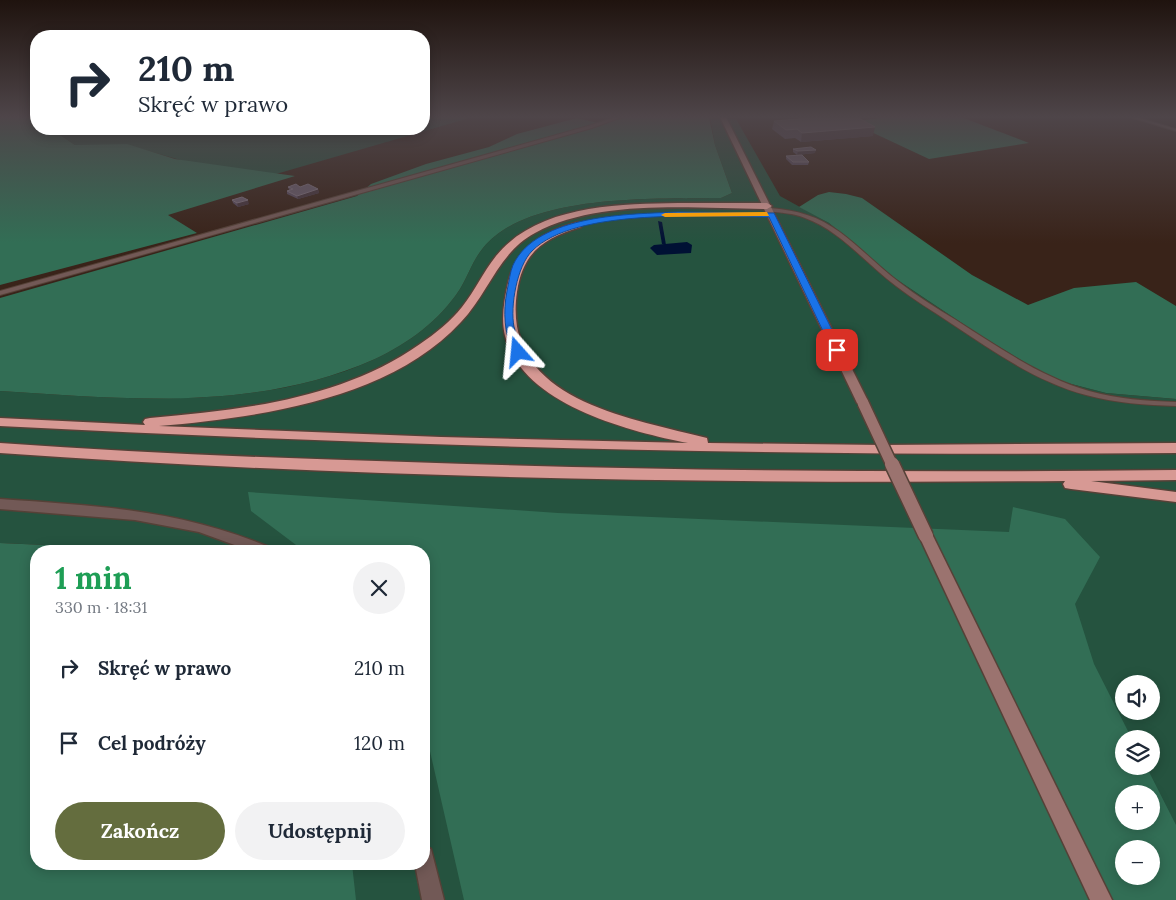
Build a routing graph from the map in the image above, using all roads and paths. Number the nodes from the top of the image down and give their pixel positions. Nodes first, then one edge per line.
1 (476, 159) edge
2 (744, 159) edge
3 (769, 210) junction
4 (0, 293) edge
5 (1176, 404) edge
6 (0, 422) edge
7 (41, 424) junction
8 (0, 448) edge
9 (1176, 448) edge
10 (774, 449) junction
11 (1176, 475) edge
12 (1033, 477) junction
13 (1176, 497) edge
14 (0, 504) edge
15 (250, 545) edge
16 (427, 870) edge
17 (433, 900) edge
18 (1101, 900) edge

1 - 4 lane
2 - 3 main road
3 - 5 lane
3 - 7 highway
3 - 10 highway
3 - 18 main road, bridge
6 - 7 highway
7 - 10 highway
8 - 12 highway
9 - 10 highway
11 - 12 highway
12 - 13 highway
14 - 15 street
16 - 17 street

